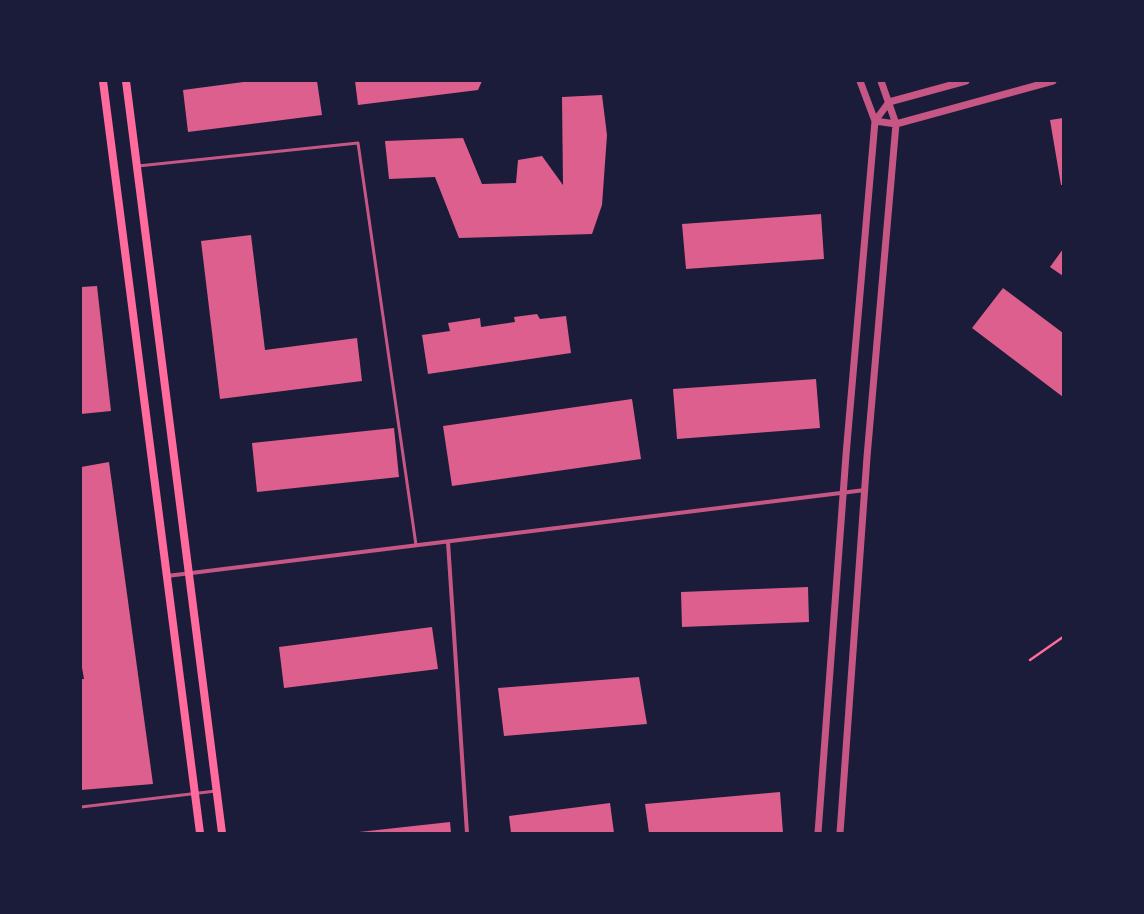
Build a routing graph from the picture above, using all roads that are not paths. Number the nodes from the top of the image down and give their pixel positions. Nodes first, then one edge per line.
1 (103, 81) edge
2 (126, 81) edge
3 (860, 81) edge
4 (882, 81) edge
5 (966, 81) edge
6 (1053, 81) edge
7 (889, 102) junction
8 (875, 121) junction
9 (896, 124) junction
10 (136, 166) junction
11 (865, 490) junction
12 (843, 493) junction
13 (448, 542) junction
14 (416, 545) junction
15 (188, 574) junction
16 (167, 576) junction
17 (216, 791) junction
18 (195, 794) junction
19 (81, 807) edge
20 (200, 833) edge
21 (222, 833) edge
22 (467, 833) edge
23 (818, 833) edge
24 (840, 833) edge

1 - 16 main road
2 - 10 main road
3 - 8 street
4 - 7 street
5 - 7 street
6 - 9 street
7 - 8 street
7 - 9 street
8 - 9 street
8 - 12 street
9 - 11 street
10 - 14 lane
10 - 15 main road
11 - 12 street
11 - 24 street
12 - 13 street
12 - 23 street
13 - 14 street
13 - 22 street
14 - 15 street
15 - 16 street
15 - 17 main road
16 - 18 main road
17 - 18 lane
17 - 21 main road
18 - 19 lane
18 - 20 main road

